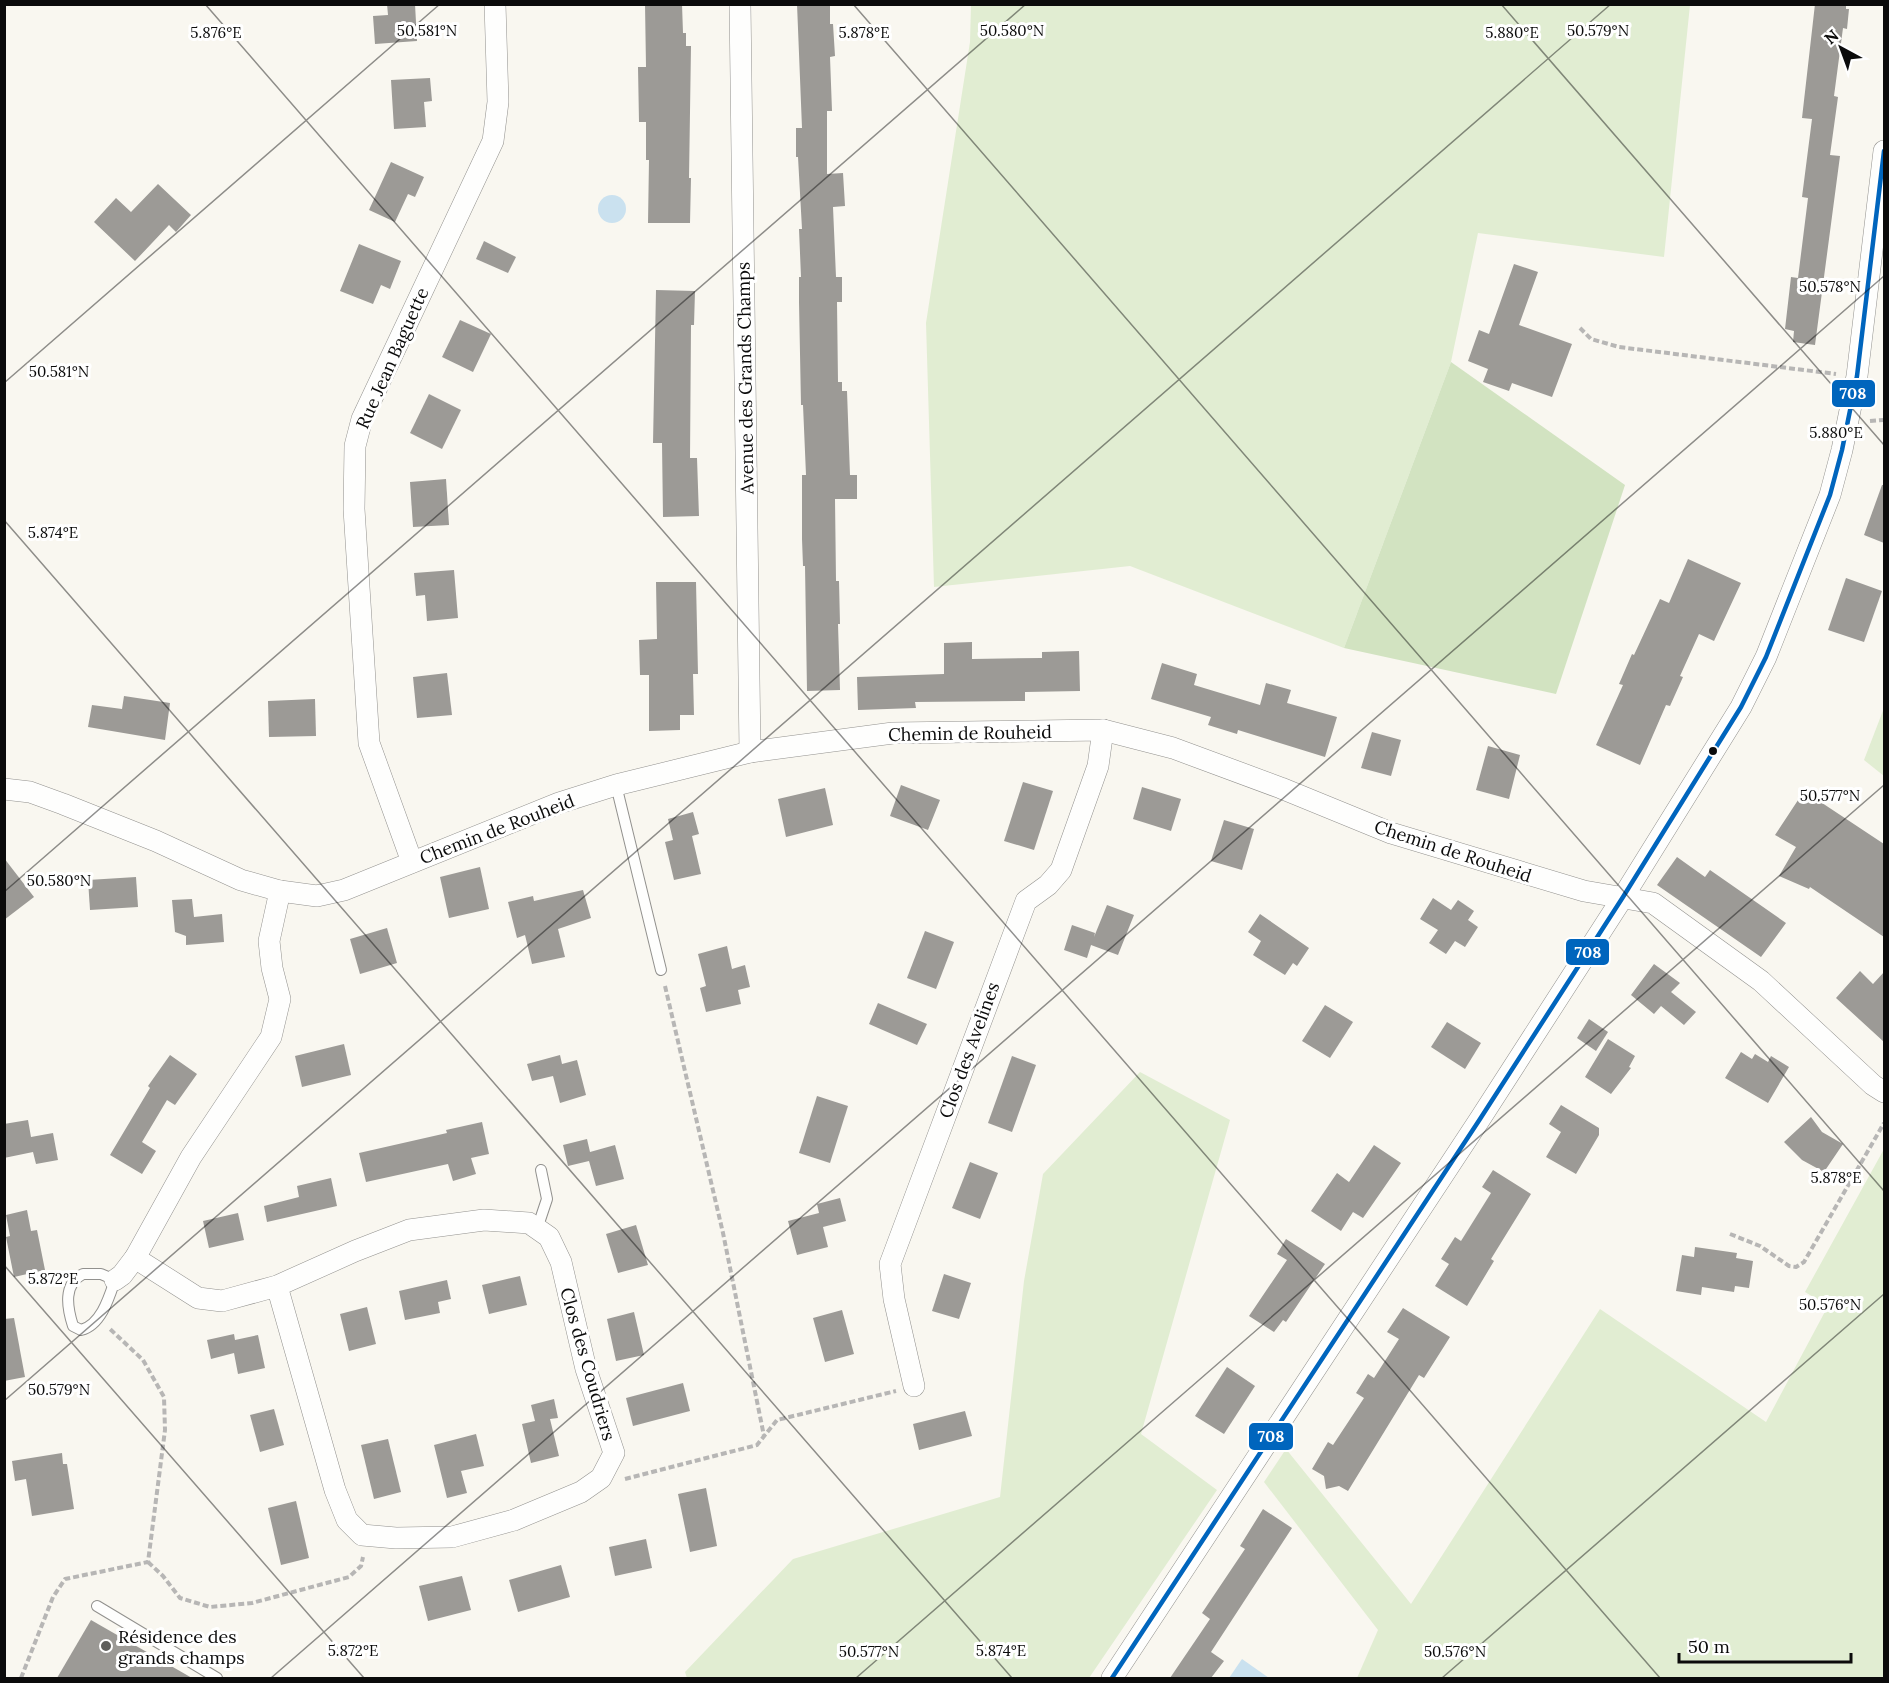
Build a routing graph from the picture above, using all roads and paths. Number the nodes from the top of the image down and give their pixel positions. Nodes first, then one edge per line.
1 (495, 4) edge
2 (740, 4) edge
3 (1884, 151) edge
4 (1580, 328) dead end
5 (1857, 376) junction
6 (1103, 730) junction
7 (750, 752) junction
8 (616, 785) junction
9 (4, 789) edge
10 (412, 862) junction
11 (280, 891) junction
12 (1623, 897) junction
13 (662, 970) joint
14 (1884, 1092) edge
15 (1884, 1123) edge
16 (541, 1170) dead end
17 (537, 1229) junction
18 (1730, 1234) dead end
19 (135, 1258) junction
20 (116, 1280) junction
21 (277, 1286) junction
22 (98, 1318) junction
23 (914, 1386) joint
24 (765, 1436) junction
25 (601, 1478) junction
26 (367, 1536) junction
27 (147, 1562) junction
28 (97, 1606) dead end
29 (21, 1678) edge
30 (217, 1678) edge
31 (1112, 1678) edge

1 - 10 street, Rue Jean Baguette
2 - 7 street, Avenue des Grands Champs
3 - 5 street
4 - 5 path
5 - 12 street
6 - 7 street, Chemin de Rouheid
6 - 12 street, Chemin de Rouheid
6 - 23 street, Clos des Avelines
7 - 8 street, Chemin de Rouheid
8 - 10 street, Chemin de Rouheid
8 - 13 lane
9 - 11 street, Chemin de Rouheid
10 - 11 street, Chemin de Rouheid
11 - 19 street
12 - 14 street, Chemin de Rouheid
12 - 31 street
13 - 24 path
15 - 18 path
16 - 17 lane
17 - 21 street
17 - 25 street, Clos des Coudriers
19 - 20 street
19 - 21 street
20 - 22 lane
20 - 22 lane
21 - 26 street
22 - 27 path
23 - 24 path
24 - 25 path
25 - 26 street
26 - 27 path
27 - 29 path
28 - 30 lane

